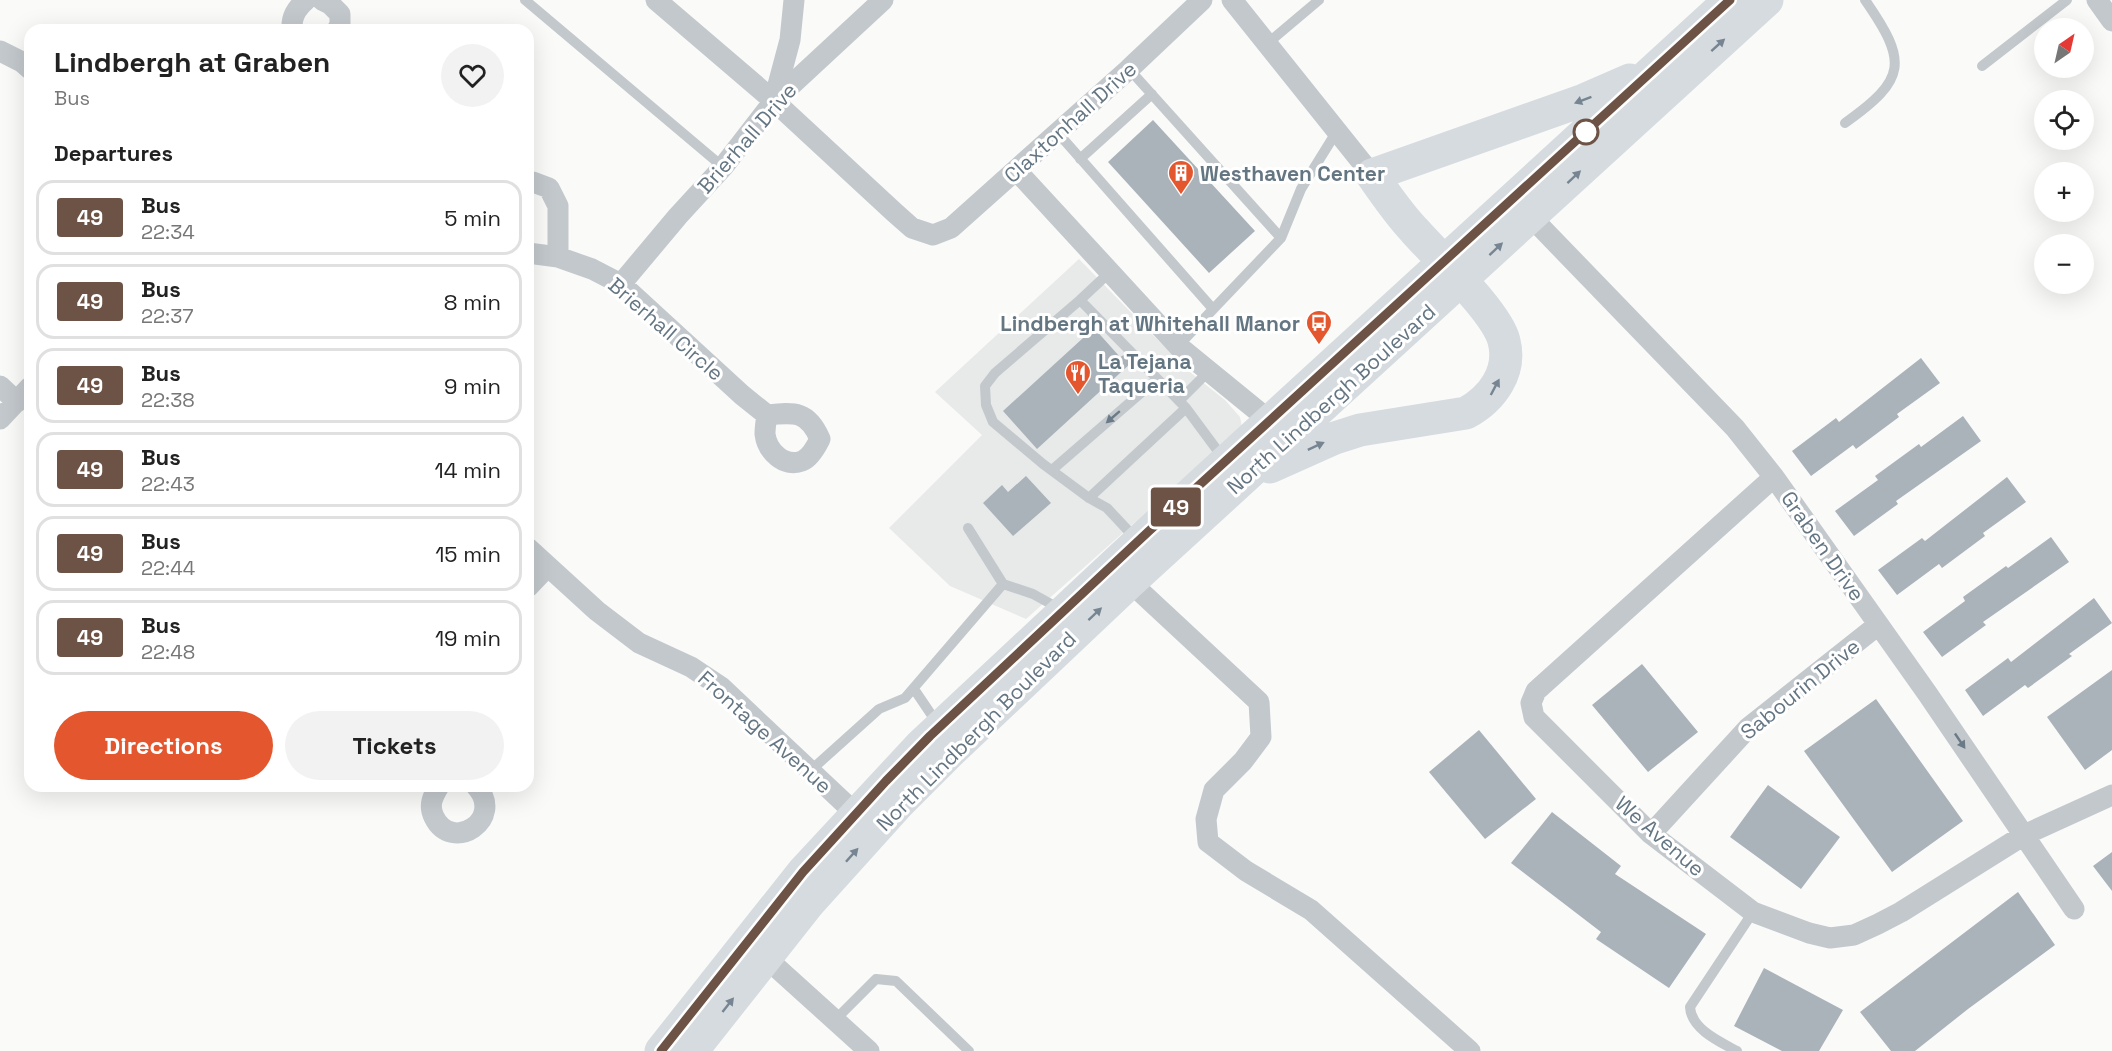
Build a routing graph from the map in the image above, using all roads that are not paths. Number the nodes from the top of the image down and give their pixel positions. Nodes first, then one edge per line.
1 (306, 0) edge
2 (322, 0) edge
3 (525, 0) edge
4 (656, 0) edge
5 (794, 0) edge
6 (883, 0) edge
7 (1202, 0) edge
8 (1232, 0) edge
9 (1319, 0) edge
10 (1730, 0) edge
11 (1767, 0) edge
12 (1865, 0) edge
13 (2067, 0) edge
14 (2097, 0) edge
15 (2112, 21) edge
16 (291, 24) edge
17 (340, 24) edge
18 (1268, 43) junction
19 (0, 51) edge
20 (24, 64) edge
21 (1982, 66) dead end
22 (1129, 69) junction
23 (1655, 69) junction
24 (1152, 94) junction
25 (774, 100) junction
26 (1845, 123) dead end
27 (1337, 131) junction
28 (1057, 132) junction
29 (1080, 159) junction
30 (723, 167) junction
31 (1016, 170) junction
32 (1372, 175) junction
33 (534, 182) edge
34 (1531, 217) junction
35 (1281, 238) junction
36 (534, 254) edge
37 (558, 257) junction
38 (1110, 272) junction
39 (1453, 272) junction
40 (621, 284) junction
41 (1080, 300) junction
42 (1213, 309) junction
43 (1178, 346) junction
44 (1208, 372) junction
45 (1157, 379) junction
46 (0, 386) edge
47 (24, 395) edge
48 (1182, 405) junction
49 (767, 415) dead end
50 (0, 419) edge
51 (1270, 421) junction
52 (1052, 470) junction
53 (1235, 470) junction
54 (1774, 477) junction
55 (1089, 498) junction
56 (968, 528) dead end
57 (1138, 542) junction
58 (534, 553) edge
59 (548, 566) junction
60 (534, 581) edge
61 (1130, 582) junction
62 (1003, 584) junction
63 (1063, 611) junction
64 (1878, 625) junction
65 (914, 689) junction
66 (940, 727) junction
67 (810, 771) junction
68 (436, 792) edge
69 (481, 792) edge
70 (2112, 795) edge
71 (856, 814) junction
72 (1651, 834) junction
73 (2024, 835) junction
74 (2073, 909) dead end
75 (1753, 912) junction
76 (765, 957) junction
77 (835, 1020) junction
78 (661, 1051) edge
79 (692, 1051) edge
80 (869, 1051) edge
81 (969, 1051) edge
82 (1470, 1051) edge
83 (1737, 1051) edge

1 - 16 street
2 - 17 street
3 - 30 lane
4 - 25 street
5 - 25 street
6 - 25 street, Brierhall Drive
7 - 22 street, Claxtonhall Drive
8 - 18 street
9 - 18 lane
10 - 23 highway, North Lindbergh Boulevard
34 -> 11 highway, North Lindbergh Boulevard
12 - 26 lane
13 - 21 lane
14 - 15 street
18 - 27 street
19 - 20 street
22 - 24 lane
22 - 28 street, Claxtonhall Drive
23 -> 32 highway
23 - 39 highway, North Lindbergh Boulevard
24 - 29 lane
24 - 35 lane
25 - 30 street, Brierhall Drive
25 - 31 street, Claxtonhall Drive
27 - 32 street
27 - 35 lane
28 - 29 lane
28 - 31 street, Claxtonhall Drive
29 - 42 lane
30 - 40 street, Brierhall Drive
31 - 38 street
32 - 39 highway
33 - 37 street
39 -> 34 highway, North Lindbergh Boulevard
34 - 54 street, Graben Drive
35 - 42 lane
36 - 37 street, Brierhall Circle
37 - 40 street, Brierhall Circle
38 - 41 lane
38 - 43 street
39 - 51 highway, North Lindbergh Boulevard
39 - 53 highway, North Lindbergh Boulevard
53 -> 39 highway
40 - 49 street, Brierhall Circle
41 - 45 lane
41 - 52 lane
42 - 43 lane
43 - 44 street
44 - 48 lane
44 - 51 street
45 - 48 lane
45 -> 52 lane
46 - 47 street
47 - 50 street
48 - 53 lane
48 - 55 lane
51 - 53 highway, North Lindbergh Boulevard
52 - 55 lane
53 - 57 highway, North Lindbergh Boulevard
53 - 61 highway, North Lindbergh Boulevard
54 - 64 street, Graben Drive
54 - 72 street, We Avenue
55 - 57 lane
56 - 62 lane
57 - 63 highway, North Lindbergh Boulevard
58 - 59 street, Frontage Avenue
59 - 60 street
59 - 67 street, Frontage Avenue
76 -> 61 highway, North Lindbergh Boulevard
61 - 82 street
62 - 63 lane
62 - 65 lane
63 - 66 highway, North Lindbergh Boulevard
64 - 72 street, Sabourin Drive
64 -> 73 street, Graben Drive
65 - 66 lane
65 - 67 lane
66 - 71 highway, North Lindbergh Boulevard
67 - 71 street, Frontage Avenue
68 - 69 street
70 - 73 street, We Avenue
71 - 78 highway, North Lindbergh Boulevard
72 - 75 street, We Avenue
73 - 74 street, Graben Drive
73 - 75 street, We Avenue
75 - 83 lane
76 - 77 street
79 -> 76 highway, North Lindbergh Boulevard
77 - 80 street
77 - 81 lane

